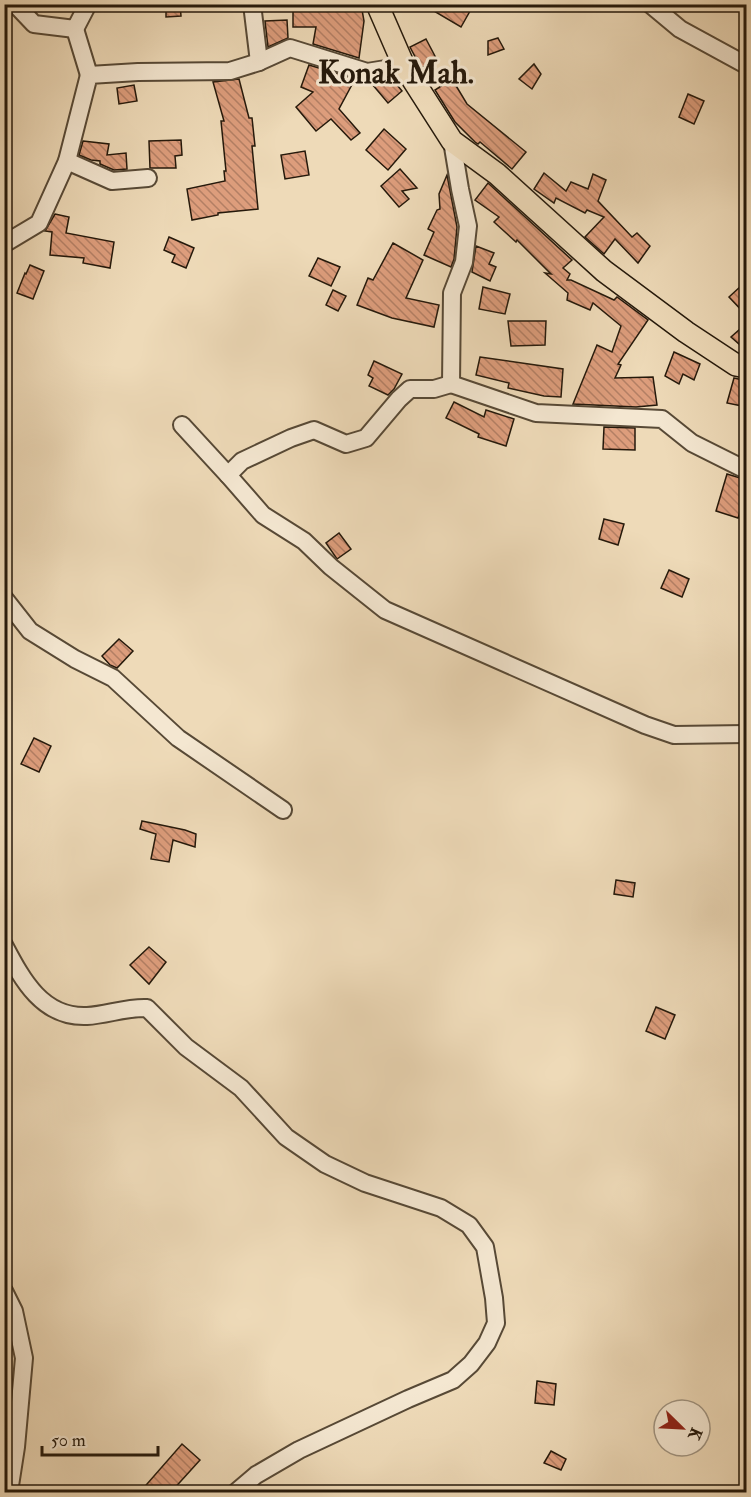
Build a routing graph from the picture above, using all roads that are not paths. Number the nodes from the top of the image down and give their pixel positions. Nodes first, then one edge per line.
1 (15, 4) edge
2 (88, 4) edge
3 (252, 4) edge
4 (377, 4) edge
5 (650, 4) edge
6 (75, 29) junction
7 (259, 62) junction
8 (747, 65) edge
9 (404, 66) junction
10 (89, 75) junction
11 (452, 141) junction
12 (67, 161) junction
13 (148, 178) dead end
14 (4, 244) edge
15 (747, 368) edge
16 (451, 384) junction
17 (182, 425) dead end
18 (747, 470) edge
19 (228, 475) junction
20 (4, 598) edge
21 (747, 734) edge
22 (283, 810) dead end
23 (4, 945) edge
24 (4, 1291) edge
25 (9, 1492) edge
26 (236, 1492) edge

1 - 6 street
2 - 6 street
3 - 7 street
4 - 9 main road
5 - 8 street
6 - 10 street
7 - 9 street
7 - 10 street
9 - 11 main road
10 - 12 street
11 - 15 main road
11 - 16 street
12 - 13 street
12 - 14 street
16 - 18 street
16 - 19 street
17 - 19 street
19 - 21 street
20 - 22 street
23 - 26 street
24 - 25 street

